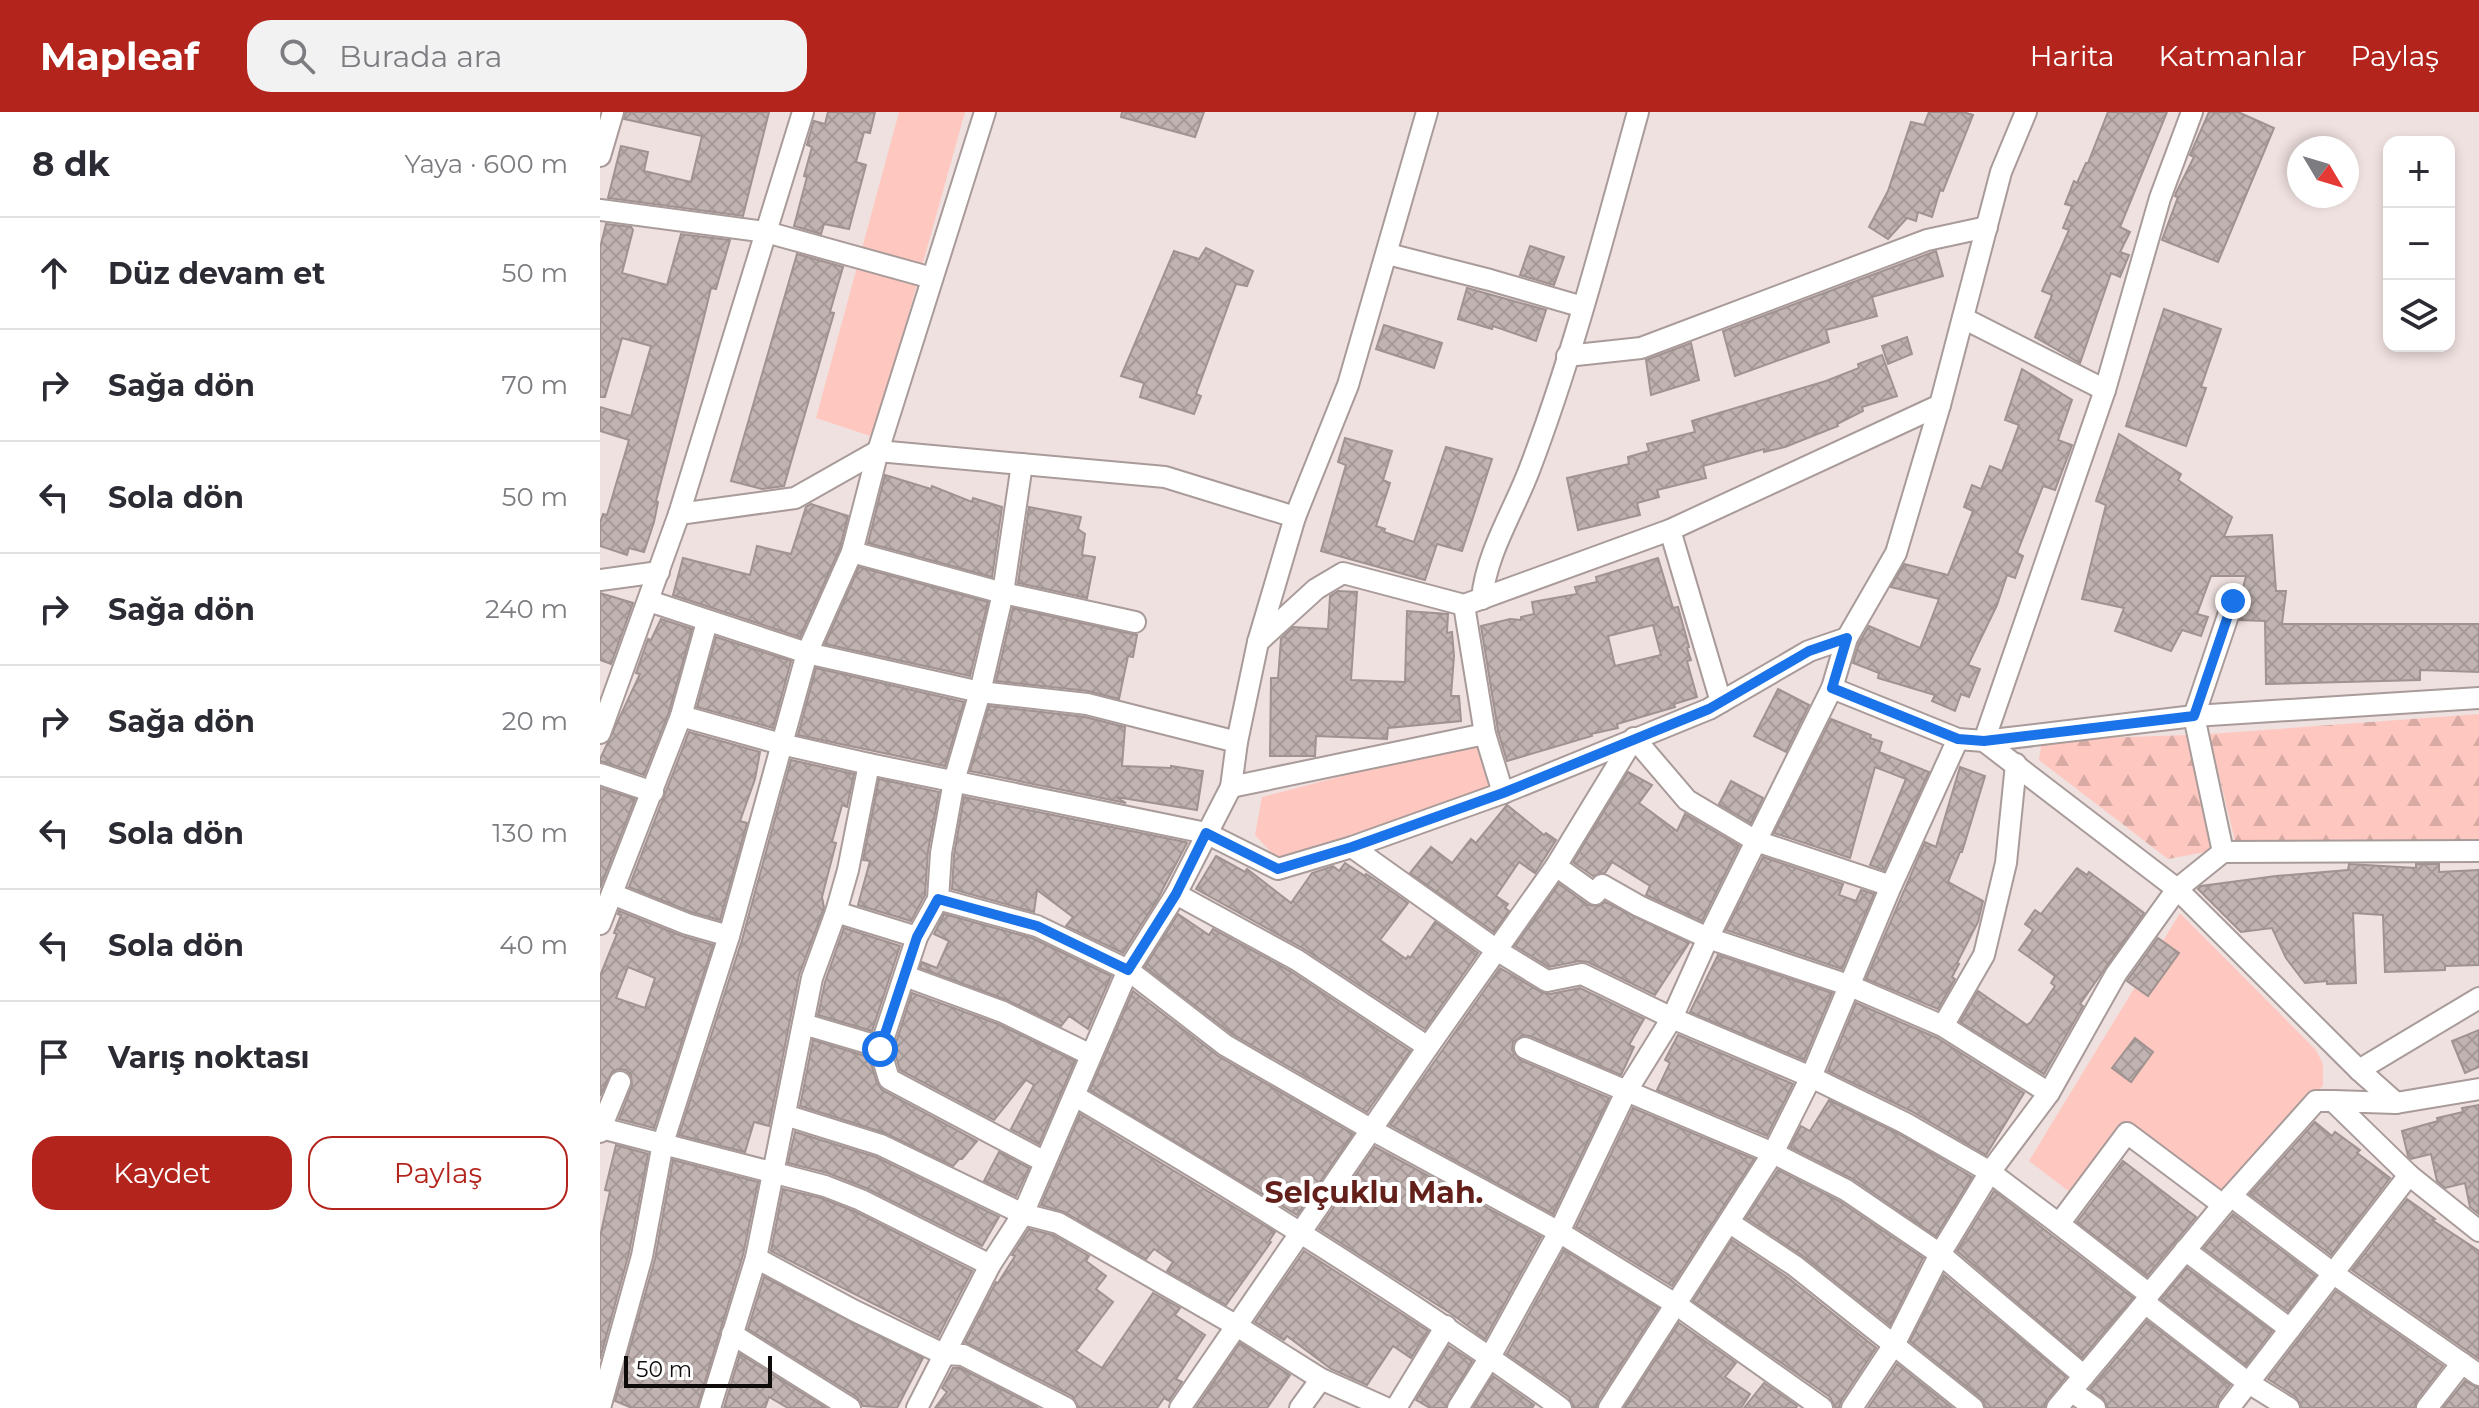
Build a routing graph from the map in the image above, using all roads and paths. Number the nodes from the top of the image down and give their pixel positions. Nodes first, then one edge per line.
1 (613, 112) edge
2 (803, 112) edge
3 (985, 112) edge
4 (1427, 112) edge
5 (1638, 112) edge
6 (2026, 112) edge
7 (2192, 112) edge
8 (600, 156) edge
9 (600, 210) edge
10 (1987, 227) junction
11 (766, 232) junction
12 (1388, 254) junction
13 (932, 278) junction
14 (1583, 307) junction
15 (1963, 318) junction
16 (1567, 356) junction
17 (2105, 390) junction
18 (1940, 405) junction
19 (878, 451) junction
20 (1022, 464) junction
21 (679, 514) junction
22 (1295, 517) junction
23 (1670, 530) junction
24 (852, 552) junction
25 (659, 572) junction
26 (600, 580) edge
27 (1003, 593) junction
28 (649, 601) junction
29 (2233, 601) dead end
30 (1473, 602) junction
31 (707, 622) junction
32 (1135, 622) dead end
33 (1847, 638) junction
34 (1258, 642) junction
35 (807, 653) junction
36 (1832, 688) junction
37 (980, 692) junction
38 (2479, 698) edge
39 (1721, 702) junction
40 (681, 716) junction
41 (2194, 716) junction
42 (600, 733) edge
43 (1485, 734) junction
44 (1634, 738) junction
45 (1958, 739) junction
46 (1984, 741) junction
47 (1237, 742) junction
48 (781, 744) junction
49 (869, 764) junction
50 (2016, 764) junction
51 (600, 774) edge
52 (954, 781) junction
53 (1231, 787) junction
54 (653, 792) junction
55 (1503, 793) junction
56 (1206, 833) junction
57 (1756, 841) junction
58 (1352, 847) junction
59 (2479, 851) edge
60 (2223, 852) junction
61 (1556, 866) junction
62 (1891, 886) junction
63 (2177, 889) junction
64 (612, 894) junction
65 (1176, 894) junction
66 (938, 899) junction
67 (836, 912) junction
68 (600, 924) edge
69 (729, 936) junction
70 (917, 937) junction
71 (1708, 938) junction
72 (1498, 951) junction
73 (1128, 970) junction
74 (905, 976) junction
75 (1848, 985) junction
76 (2479, 998) edge
77 (1672, 1018) junction
78 (803, 1024) junction
79 (1943, 1026) junction
80 (881, 1047) junction
81 (1428, 1047) junction
82 (1525, 1048) dead end
83 (1091, 1055) junction
84 (2359, 1070) junction
85 (1811, 1077) junction
86 (620, 1082) dead end
87 (2479, 1089) edge
88 (1626, 1092) junction
89 (2049, 1093) junction
90 (1075, 1096) junction
91 (2333, 1101) junction
92 (2396, 1103) junction
93 (785, 1115) junction
94 (600, 1130) edge
95 (1372, 1130) junction
96 (663, 1143) junction
97 (1773, 1153) junction
98 (1045, 1162) junction
99 (1990, 1172) junction
100 (773, 1173) junction
101 (2409, 1175) junction
102 (2227, 1201) junction
103 (1023, 1214) junction
104 (1730, 1223) junction
105 (2059, 1224) junction
106 (2479, 1231) edge
107 (1302, 1232) junction
108 (1559, 1232) junction
109 (2185, 1250) junction
110 (1940, 1254) junction
111 (756, 1258) junction
112 (990, 1265) junction
113 (2334, 1274) junction
114 (2147, 1298) junction
115 (1677, 1305) junction
116 (1237, 1326) junction
117 (1446, 1326) junction
118 (2290, 1329) junction
119 (732, 1334) junction
120 (1895, 1343) junction
121 (943, 1354) junction
122 (1490, 1357) junction
123 (2471, 1369) edge
124 (1321, 1379) junction
125 (2247, 1382) junction
126 (2078, 1383) junction
127 (605, 1403) edge
128 (710, 1408) edge
129 (850, 1408) edge
130 (917, 1408) edge
131 (1066, 1408) edge
132 (1180, 1408) edge
133 (1300, 1408) edge
134 (1386, 1408) edge
135 (1396, 1408) edge
136 (1458, 1408) edge
137 (1561, 1408) edge
138 (1609, 1408) edge
139 (1822, 1408) edge
140 (1852, 1408) edge
141 (1973, 1408) edge
142 (2057, 1408) edge
143 (2095, 1408) edge
144 (2229, 1408) edge
145 (2289, 1408) edge
146 (2427, 1408) edge

1 - 8 street
2 - 11 street
3 - 13 street
4 - 12 street
5 - 14 street
6 - 10 street
7 - 17 street
9 - 11 street
10 - 15 street
10 - 16 street
11 - 13 street
11 - 21 street
12 - 14 street
12 - 22 street
13 - 19 street
14 - 16 street
15 - 17 street
15 - 18 street
16 - 30 street
17 - 46 street
18 - 23 street
18 - 33 street
19 - 20 street
19 - 21 street
19 - 24 street
20 - 22 street
20 - 27 street
21 - 25 street
22 - 34 street
23 - 30 street
23 - 39 street
24 - 27 street
24 - 35 street
25 - 26 street
25 - 28 street
27 - 32 street
27 - 37 street
28 - 31 street
28 - 42 street
29 - 41 street
30 - 34 street
30 - 43 street
31 - 35 street
31 - 40 street
33 - 36 street
33 - 39 street
34 - 47 street
35 - 37 street
35 - 48 street
36 - 45 street
36 - 57 street
37 - 47 street
37 - 52 street
38 - 41 street
39 - 44 street
40 - 48 street
40 - 54 street
41 - 46 street
41 - 60 street
43 - 53 street
43 - 55 street
44 - 55 street
44 - 57 street
44 - 61 street
45 - 46 street
45 - 62 street
46 - 50 street
47 - 53 street
48 - 49 street
48 - 69 street
49 - 52 street
49 - 67 street
50 - 63 street
50 - 79 street
51 - 54 street
52 - 56 street
52 - 66 street
53 - 56 street
54 - 64 street
55 - 58 street
56 - 58 street
56 - 65 street
57 - 62 street
57 - 71 street
58 - 72 street
59 - 60 street
60 - 63 street
61 - 71 street
61 - 72 street
62 - 75 street
63 - 84 street
63 - 89 street
64 - 68 street
64 - 69 street
65 - 73 street
65 - 81 street
66 - 70 street
66 - 73 street
67 - 70 street
67 - 78 street
69 - 96 street
70 - 74 street
71 - 75 street
71 - 77 street
72 - 77 street
72 - 81 street
73 - 83 street
73 - 95 street
74 - 80 street
74 - 83 street
75 - 79 street
75 - 85 street
76 - 84 street
77 - 85 street
77 - 88 street
78 - 80 street
78 - 93 street
79 - 89 street
80 - 98 street
81 - 95 street
82 - 88 street
83 - 90 street
84 - 92 street
85 - 97 street
85 - 99 street
86 - 94 street
87 - 92 street
88 - 97 street
88 - 108 street
89 - 99 street
90 - 98 street
90 - 107 street
91 - 92 street
91 - 101 street
91 - 102 street
93 - 100 street
93 - 103 street
94 - 96 street
95 - 107 street
95 - 108 street
96 - 100 street
96 - 127 street
97 - 104 street
97 - 110 street
98 - 103 street
99 - 105 street
99 - 110 street
100 - 111 street
100 - 112 street
101 - 106 street
101 - 113 street
102 - 105 street
102 - 109 street
102 - 113 street
103 - 112 street
103 - 116 street
104 - 115 street
104 - 120 street
105 - 114 street
107 - 116 street
107 - 117 street
108 - 115 street
108 - 122 street
109 - 114 street
109 - 118 street
110 - 120 street
110 - 126 street
111 - 119 street
111 - 121 street
112 - 121 street
113 - 118 street
113 - 123 street
114 - 125 street
114 - 126 street
115 - 138 street
115 - 139 street
116 - 124 street
116 - 132 street
117 - 122 street
117 - 135 street
118 - 125 street
119 - 128 street
119 - 129 street
120 - 140 street
120 - 141 street
121 - 130 street
121 - 131 street
122 - 136 street
122 - 137 street
123 - 146 street
124 - 133 street
124 - 134 street
125 - 144 street
125 - 145 street
126 - 142 street
126 - 143 street

